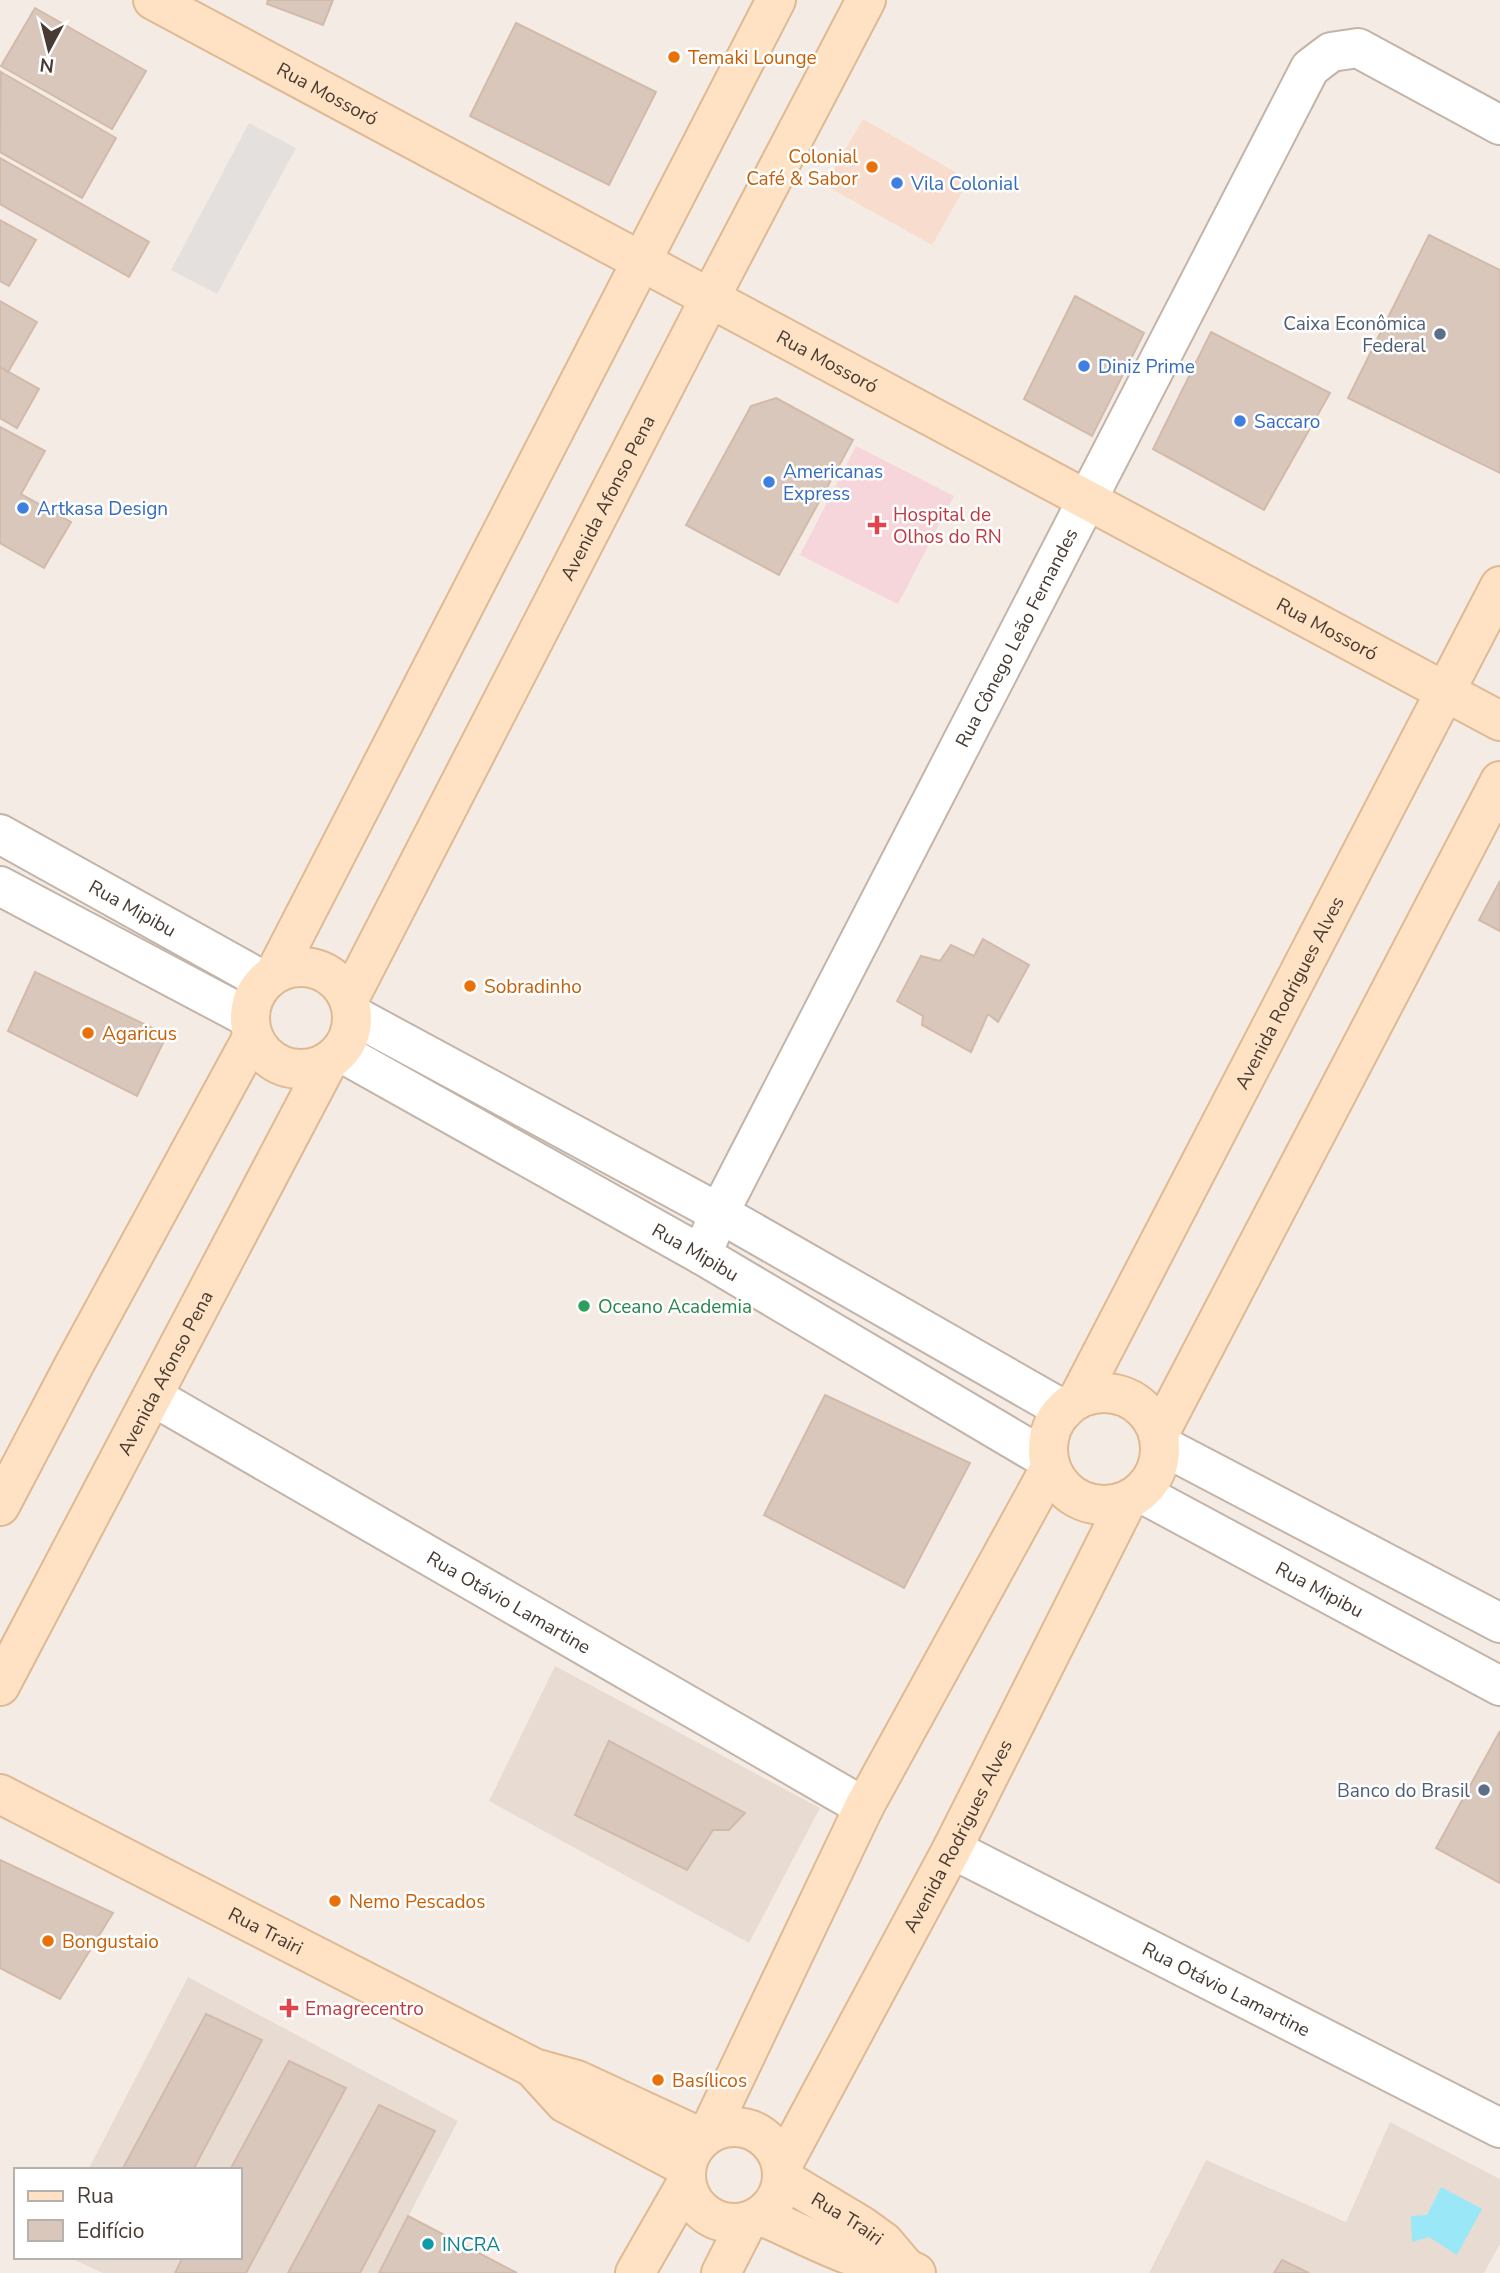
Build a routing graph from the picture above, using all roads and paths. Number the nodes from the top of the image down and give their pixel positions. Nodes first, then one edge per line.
1 (153, 0) edge
2 (776, 0) edge
3 (866, 0) edge
4 (1500, 125) edge
5 (642, 262) junction
6 (710, 298) junction
7 (1086, 499) junction
8 (1500, 586) edge
9 (1446, 694) junction
10 (1500, 722) edge
11 (1500, 781) edge
12 (0, 834) edge
13 (0, 886) edge
14 (270, 977) junction
15 (351, 1007) junction
16 (251, 1027) junction
17 (334, 1057) junction
18 (719, 1213) junction
19 (702, 1255) junction
20 (154, 1397) junction
21 (1071, 1404) junction
22 (1160, 1440) junction
23 (1049, 1464) junction
24 (1134, 1497) junction
25 (0, 1506) edge
26 (1500, 1623) edge
27 (0, 1686) edge
28 (1500, 1686) edge
29 (0, 1794) edge
30 (864, 1807) junction
31 (952, 1849) junction
32 (1500, 2127) edge
33 (695, 2156) junction
34 (782, 2172) junction
35 (754, 2219) junction
36 (911, 2270) edge
37 (635, 2273) edge
38 (722, 2273) edge

1 - 5 main road, Rua Mossoró
2 - 5 main road
3 - 6 main road, Avenida Afonso Pena
4 - 7 street, Rua Cônego Leão Fernandes
5 - 6 main road, Rua Mossoró
5 - 14 main road
6 - 7 main road, Rua Mossoró
6 - 15 main road, Avenida Afonso Pena
7 - 9 main road, Rua Mossoró
7 - 18 street, Rua Cônego Leão Fernandes
8 - 9 main road, Avenida Rodrigues Alves
9 - 10 main road, Rua Mossoró
9 - 21 main road, Avenida Rodrigues Alves
11 - 22 main road
12 - 14 street, Rua Mipibu
13 - 16 street
14 - 15 main road
14 - 16 main road
15 - 17 main road
15 - 18 street
16 - 17 main road
16 - 25 main road
17 - 19 street, Rua Mipibu
17 - 20 main road, Avenida Afonso Pena
18 - 19 street, Rua Cônego Leão Fernandes
18 - 21 street
19 - 23 street, Rua Mipibu
20 - 27 main road, Avenida Afonso Pena
20 - 30 street, Rua Otávio Lamartine
21 - 22 main road
21 - 23 main road
22 - 24 main road
22 - 26 street
23 - 24 main road
23 - 30 main road
24 - 28 street, Rua Mipibu
24 - 31 main road, Avenida Rodrigues Alves
29 - 33 main road, Rua Trairi
30 - 33 main road
31 - 32 street, Rua Otávio Lamartine
31 - 34 main road, Avenida Rodrigues Alves
33 - 34 main road
33 - 35 main road
33 - 37 main road
34 - 35 main road
34 - 36 main road, Rua Trairi
35 - 36 main road, Rua Trairi
35 - 38 main road

